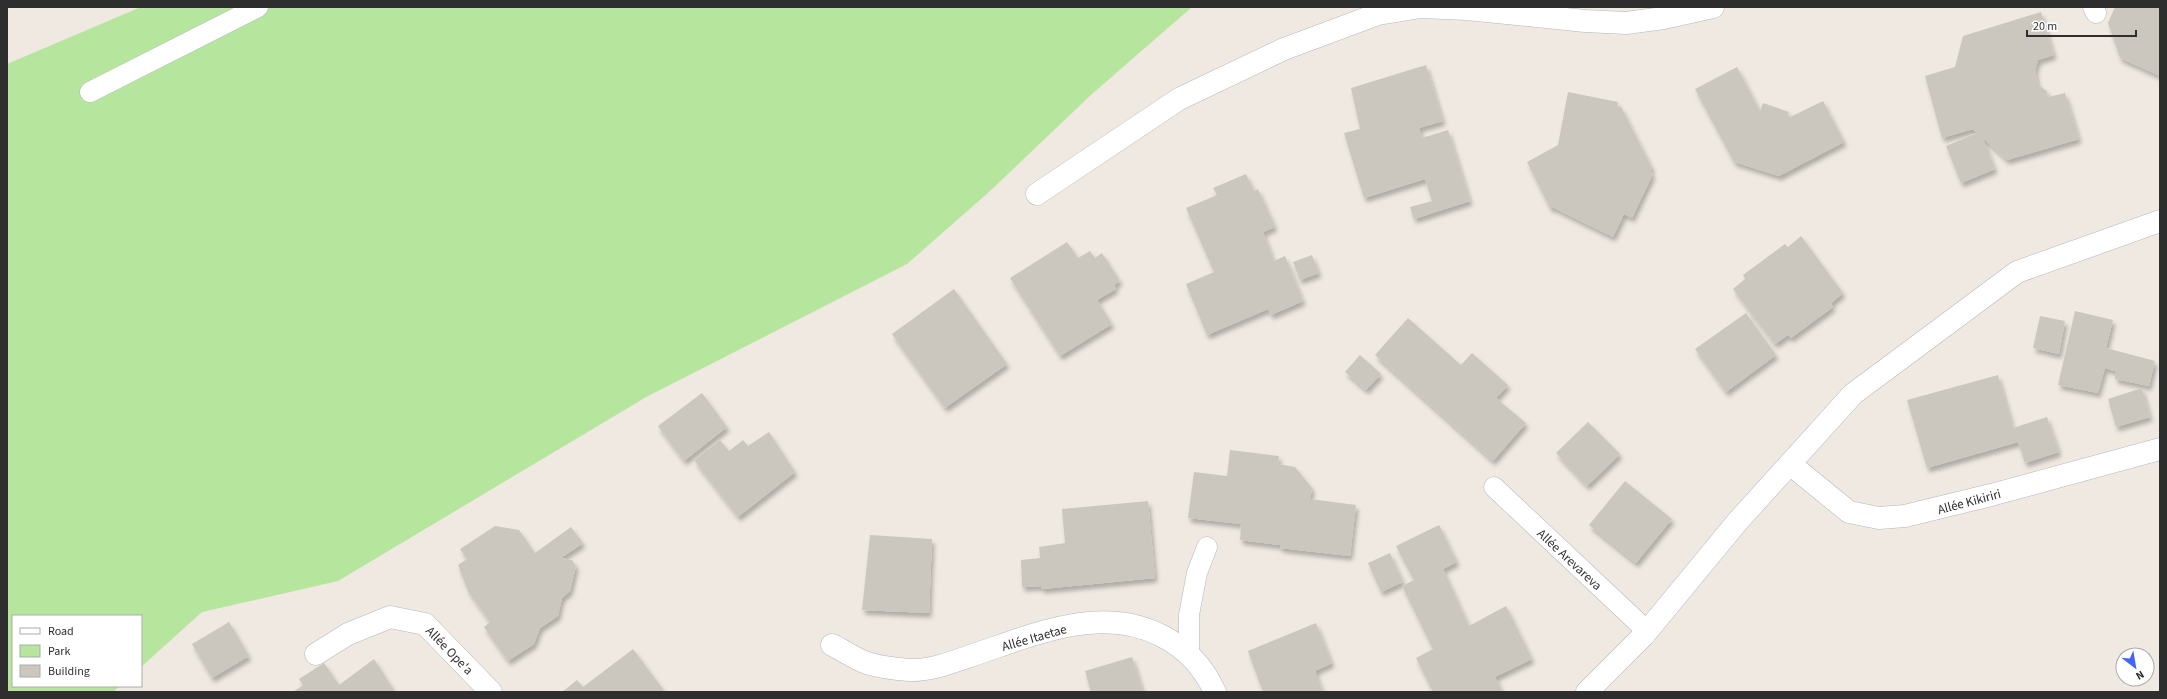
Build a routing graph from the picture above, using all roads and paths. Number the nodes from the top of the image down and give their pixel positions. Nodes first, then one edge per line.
1 (258, 7) edge
2 (1713, 7) edge
3 (90, 92) dead end
4 (1037, 194) dead end
5 (2160, 221) edge
6 (2160, 448) edge
7 (1790, 464) junction
8 (1494, 487) dead end
9 (1207, 547) dead end
10 (1647, 631) junction
11 (832, 644) dead end
12 (316, 654) dead end
13 (1189, 655) junction
14 (491, 692) edge
15 (1215, 692) edge
16 (1587, 692) edge

1 - 3 lane
2 - 4 street
5 - 7 street
6 - 7 street, Allée Kikiriri
7 - 10 street
8 - 10 lane, Allée Arevareva
9 - 13 lane
10 - 16 street
11 - 13 street, Allée Itaetae
12 - 14 street, Allée Ope'a
13 - 15 street, Allée Itaetae

